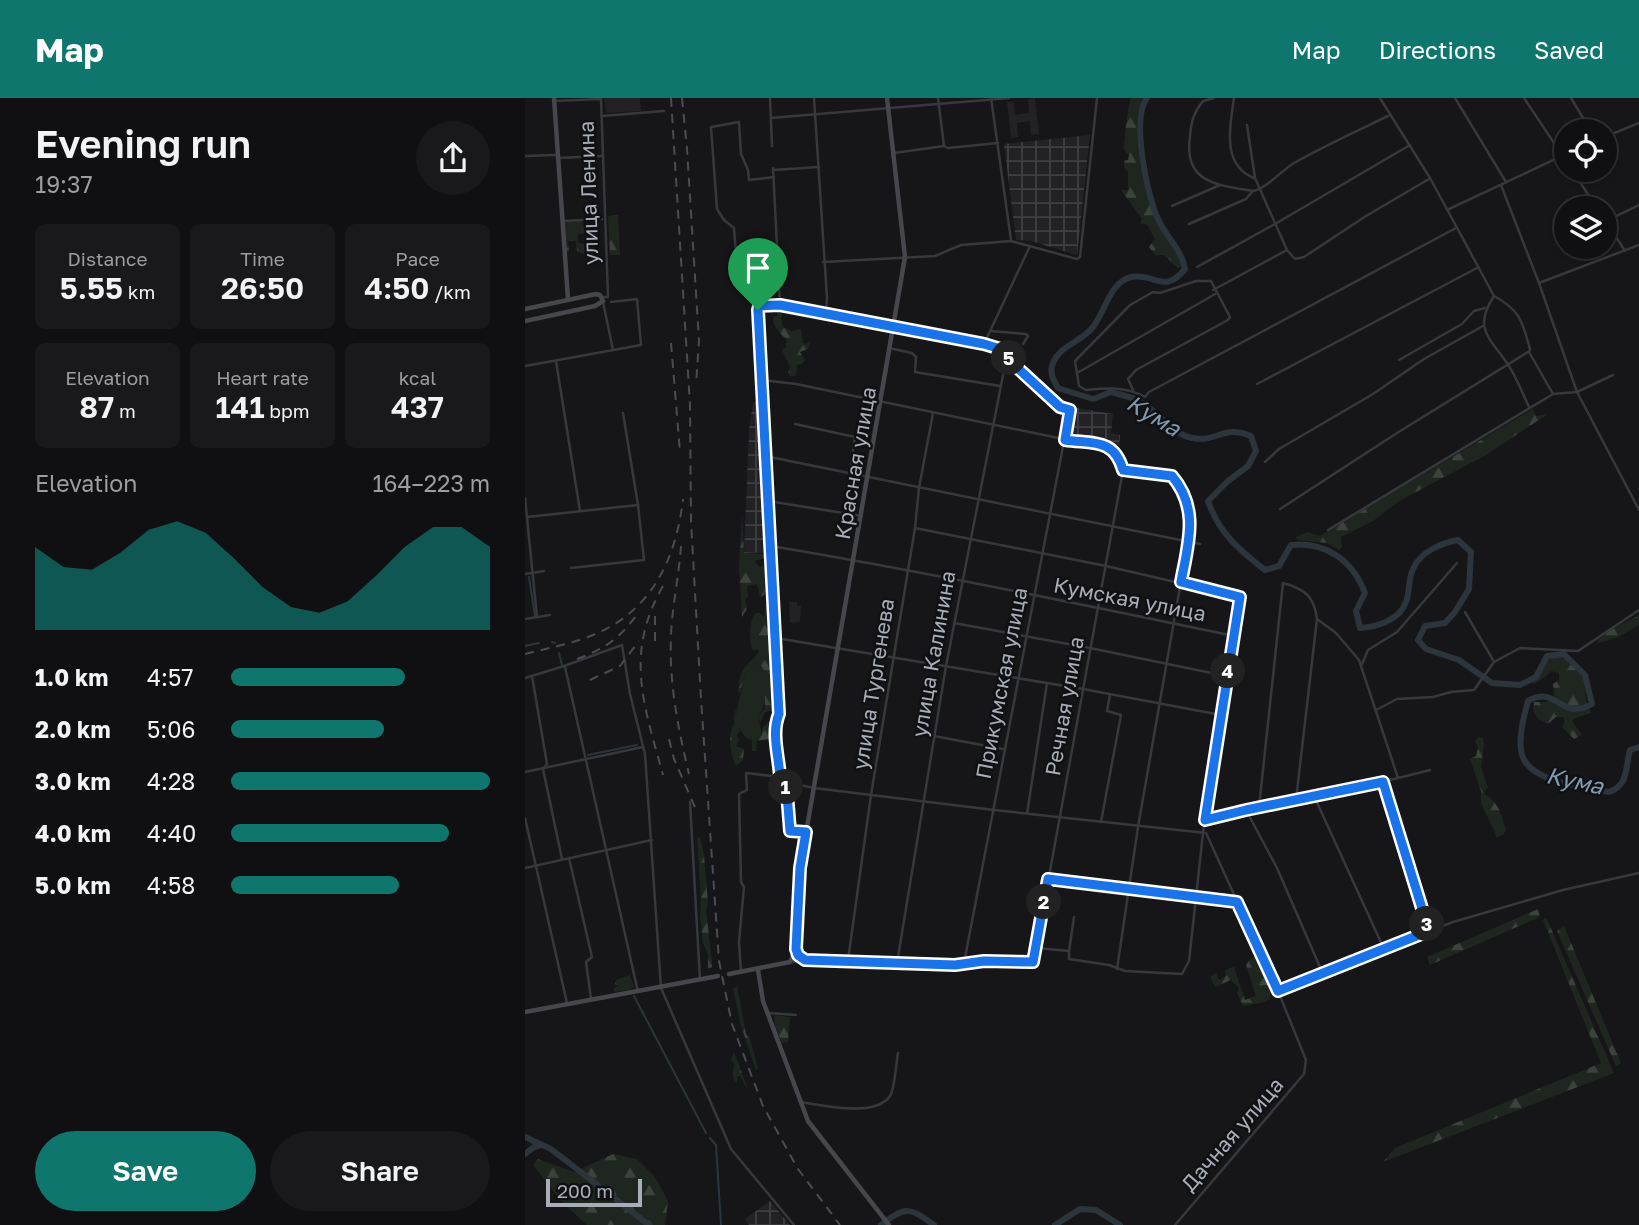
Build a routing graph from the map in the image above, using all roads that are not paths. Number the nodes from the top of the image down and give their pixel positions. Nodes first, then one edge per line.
1 (770, 98) edge
2 (814, 98) edge
3 (887, 98) edge
4 (1009, 98) edge
5 (1097, 98) edge
6 (1214, 98) edge
7 (1234, 98) edge
8 (1380, 98) edge
9 (1455, 98) edge
10 (1524, 98) edge
11 (1571, 98) edge
12 (586, 99) edge
13 (991, 99) edge
14 (554, 100) edge
15 (939, 100) edge
16 (888, 107) junction
17 (664, 111) dead end
18 (815, 114) junction
19 (1389, 115) junction
20 (602, 116) junction
21 (771, 118) junction
22 (1584, 119) edge
23 (1639, 123) edge
24 (1247, 125) dead end
25 (1617, 132) edge
26 (1554, 140) edge
27 (997, 144) junction
28 (1410, 145) junction
29 (772, 146) dead end
30 (944, 146) junction
31 (894, 153) junction
32 (525, 156) edge
33 (604, 156) junction
34 (557, 157) junction
35 (1554, 160) edge
36 (819, 167) junction
37 (774, 177) junction
38 (1255, 178) junction
39 (1430, 178) junction
40 (1506, 182) junction
41 (1220, 184) junction
42 (1501, 186) junction
43 (1260, 190) junction
44 (1253, 191) junction
45 (1639, 205) edge
46 (1172, 206) dead end
47 (1447, 210) junction
48 (1617, 215) edge
49 (601, 219) dead end
50 (562, 220) junction
51 (1189, 224) dead end
52 (1275, 225) junction
53 (1456, 229) junction
54 (1617, 239) edge
55 (1011, 241) junction
56 (1639, 245) edge
57 (1030, 246) junction
58 (1287, 250) junction
59 (1625, 251) junction
60 (905, 257) junction
61 (823, 261) junction
62 (737, 267) dead end
63 (1197, 267) dead end
64 (1478, 268) junction
65 (1539, 284) junction
66 (1214, 289) junction
67 (1217, 293) junction
68 (1494, 296) junction
69 (568, 299) junction
70 (602, 300) junction
71 (611, 302) dead end
72 (780, 305) junction
73 (1487, 307) junction
74 (525, 309) edge
75 (826, 315) junction
76 (525, 321) edge
77 (1483, 326) junction
78 (893, 327) junction
79 (990, 331) junction
80 (984, 344) junction
81 (1023, 344) dead end
82 (889, 348) junction
83 (613, 350) junction
84 (1007, 351) junction
85 (1529, 352) junction
86 (1399, 360) dead end
87 (556, 361) junction
88 (1508, 365) junction
89 (525, 366) edge
90 (1077, 373) junction
91 (1613, 375) dead end
92 (762, 380) junction
93 (1257, 384) dead end
94 (1000, 386) junction
95 (1133, 390) junction
96 (1577, 392) junction
97 (1553, 394) junction
98 (882, 403) junction
99 (1529, 407) junction
100 (623, 413) dead end
101 (933, 413) junction
102 (795, 424) dead end
103 (993, 425) junction
104 (1065, 440) junction
105 (765, 456) junction
106 (1265, 462) dead end
107 (1123, 470) junction
108 (850, 473) junction
109 (868, 477) junction
110 (919, 488) junction
111 (525, 498) edge
112 (978, 499) junction
113 (768, 500) junction
114 (638, 505) junction
115 (1279, 509) dead end
116 (1639, 510) edge
117 (580, 511) junction
118 (1050, 514) junction
119 (862, 516) junction
120 (527, 517) junction
121 (1114, 527) junction
122 (915, 528) junction
123 (1328, 530) dead end
124 (527, 532) edge
125 (970, 538) junction
126 (1188, 541) junction
127 (1200, 544) dead end
128 (771, 546) junction
129 (1042, 554) junction
130 (854, 560) junction
131 (1457, 563) dead end
132 (1106, 566) junction
133 (571, 568) dead end
134 (907, 569) junction
135 (544, 571) dead end
136 (533, 572) junction
137 (525, 574) edge
138 (962, 580) junction
139 (1181, 582) junction
140 (1033, 596) junction
141 (1098, 608) junction
142 (1639, 610) edge
143 (1465, 612) dead end
144 (550, 615) dead end
145 (537, 617) junction
146 (525, 619) edge
147 (1317, 619) junction
148 (954, 623) junction
149 (1173, 623) junction
150 (1234, 636) junction
151 (1026, 637) junction
152 (776, 638) junction
153 (1090, 648) junction
154 (839, 649) junction
155 (893, 656) junction
156 (1494, 662) junction
157 (1167, 664) junction
158 (565, 666) junction
159 (946, 666) junction
160 (1362, 668) junction
161 (532, 676) junction
162 (1227, 677) junction
163 (525, 678) edge
164 (1017, 678) junction
165 (1047, 684) junction
166 (1083, 689) junction
167 (1110, 695) junction
168 (1160, 703) junction
169 (1376, 710) junction
170 (1221, 715) junction
171 (934, 736) junction
172 (643, 747) junction
173 (1005, 749) junction
174 (586, 758) junction
175 (543, 769) junction
176 (1430, 770) dead end
177 (525, 772) edge
178 (780, 777) junction
179 (1398, 778) junction
180 (786, 781) junction
181 (1383, 782) junction
182 (814, 788) junction
183 (871, 795) junction
184 (1314, 796) junction
185 (923, 800) junction
186 (1296, 800) junction
187 (690, 802) dead end
188 (1259, 807) junction
189 (994, 810) junction
190 (1246, 810) junction
191 (1027, 814) junction
192 (1060, 817) junction
193 (525, 818) edge
194 (1205, 820) junction
195 (1101, 822) junction
196 (1138, 827) junction
197 (806, 832) junction
198 (1203, 833) junction
199 (652, 840) junction
200 (606, 849) junction
201 (569, 858) junction
202 (562, 859) junction
203 (536, 865) junction
204 (525, 868) edge
205 (1639, 873) edge
206 (1048, 879) junction
207 (1128, 889) junction
208 (1198, 895) junction
209 (1237, 902) junction
210 (1074, 917) dead end
211 (1429, 931) junction
212 (1036, 948) junction
213 (796, 949) junction
214 (1384, 950) junction
215 (1069, 951) junction
216 (805, 960) junction
217 (848, 960) junction
218 (790, 962) junction
219 (897, 963) junction
220 (964, 963) junction
221 (1117, 969) junction
222 (758, 970) junction
223 (741, 972) junction
224 (729, 974) dead end
225 (1324, 974) junction
226 (718, 976) dead end
227 (700, 980) junction
228 (661, 988) junction
229 (1278, 991) junction
230 (638, 992) junction
231 (591, 1000) junction
232 (567, 1005) junction
233 (525, 1013) edge
234 (768, 1013) junction
235 (796, 1015) dead end
236 (898, 1053) dead end
237 (800, 1102) junction
238 (794, 1225) edge
239 (889, 1225) edge
240 (1175, 1225) edge

1 - 21 street
2 - 18 street
3 - 16 street, Красная улица
4 - 13 street
5 - 57 street
6 - 41 street
7 - 38 street
8 - 19 street
9 - 40 street
10 - 26 street
11 - 22 street
12 - 14 street
12 - 20 street, улица Ленина
13 - 15 street
13 - 27 street
14 - 34 street
15 - 16 street
15 - 30 street
16 - 18 street
16 - 31 street, Красная улица
17 - 20 street
18 - 21 street
18 - 36 street
19 - 28 street
19 - 43 street
20 - 33 street, улица Ленина
21 - 29 street
23 - 25 street
24 - 38 street
27 - 30 street
27 - 55 street
28 - 39 street
28 - 52 street
30 - 31 street
31 - 60 street, Красная улица
32 - 34 street
33 - 34 street
33 - 70 street, улица Ленина
34 - 50 street
35 - 40 street
36 - 37 street
36 - 61 street
37 - 62 street
37 - 72 street
38 - 43 street
39 - 47 street
39 - 58 street
40 - 42 street
41 - 44 street
41 - 46 street
42 - 47 street
42 - 65 street
43 - 44 street
43 - 52 street
44 - 51 street
45 - 48 street
47 - 53 street
49 - 50 street
50 - 69 street
52 - 58 street
52 - 63 street
53 - 64 street
53 - 95 street
54 - 59 street
55 - 57 street
55 - 60 street
56 - 59 street
57 - 79 street
58 - 66 street
59 - 65 street
60 - 61 street
60 - 78 street, Красная улица
61 - 75 street
64 - 68 street
64 - 93 street
65 - 96 street
66 - 67 street
66 - 90 street
67 - 90 street
67 - 95 street
68 - 73 street
68 - 85 street
69 - 70 street
69 - 74 street
70 - 76 street
70 - 83 street, улица Ленина
71 - 83 street
72 - 75 street
72 - 92 street
73 - 77 street
73 - 86 street
75 - 78 street
77 - 88 street
77 - 106 street
78 - 80 street
78 - 82 street, Красная улица
79 - 80 street
79 - 81 street
80 - 84 street
82 - 94 street
82 - 98 street, Красная улица
83 - 87 street
84 - 94 street, улица Калинина
84 - 104 street, Прикумская улица
85 - 88 street
85 - 97 street
87 - 89 street
87 - 117 street
88 - 99 street
88 - 115 street
90 - 95 street
91 - 96 street
92 - 98 street
92 - 105 street
94 - 103 street, улица Калинина
96 - 97 street
96 - 116 street
97 - 99 street
98 - 101 street
98 - 109 street, Красная улица
99 - 123 street
100 - 114 street
101 - 103 street
101 - 110 street, улица Тургенева
102 - 108 street
103 - 104 street
103 - 112 street, улица Калинина
104 - 107 street
104 - 118 street, Прикумская улица
105 - 108 street
105 - 113 street
107 - 121 street, Речная улица
107 - 126 street
108 - 109 street
109 - 110 street
109 - 119 street, Красная улица
110 - 112 street
110 - 122 street, улица Тургенева
111 - 120 street
112 - 118 street
112 - 125 street, улица Калинина
113 - 119 street
113 - 128 street
114 - 117 street
114 - 133 street
117 - 120 street
118 - 121 street
118 - 129 street, Прикумская улица
119 - 130 street, Красная улица
120 - 124 street
121 - 126 street
121 - 132 street, Речная улица
122 - 125 street
122 - 134 street, улица Тургенева
124 - 136 street
125 - 129 street
125 - 138 street, улица Калинина
126 - 127 street
126 - 139 street
128 - 130 street, Кумская улица
128 - 152 street
129 - 132 street
129 - 140 street, Прикумская улица
130 - 134 street, Кумская улица
130 - 154 street, Красная улица
131 - 160 street
132 - 139 street
132 - 141 street, Речная улица
134 - 138 street, Кумская улица
134 - 155 street, улица Тургенева
135 - 136 street
136 - 137 street
136 - 145 street
138 - 140 street, Кумская улица
138 - 148 street, улица Калинина
139 - 149 street
139 - 150 street
140 - 141 street, Кумская улица
140 - 151 street, Прикумская улица
141 - 149 street, Кумская улица
141 - 153 street, Речная улица
142 - 156 street
143 - 156 street
144 - 145 street
145 - 146 street
147 - 160 street
147 - 186 street
147 - 188 street
148 - 151 street
148 - 159 street, улица Калинина
149 - 150 street, Кумская улица
149 - 157 street
150 - 162 street
151 - 153 street
151 - 164 street, Прикумская улица
152 - 154 street
152 - 178 street
153 - 157 street
153 - 166 street, Речная улица
154 - 155 street
154 - 182 street, Красная улица
155 - 159 street
155 - 183 street, улица Тургенева
156 - 169 street
157 - 162 street
157 - 168 street
158 - 161 street
158 - 172 street
158 - 174 street
159 - 164 street
159 - 171 street, улица Калинина
160 - 169 street
161 - 163 street
161 - 175 street
162 - 170 street
164 - 165 street
164 - 173 street, Прикумская улица
165 - 166 street
165 - 191 street
166 - 167 street
166 - 192 street, Речная улица
167 - 168 street
167 - 195 street
168 - 170 street
168 - 196 street
169 - 179 street
170 - 194 street
171 - 173 street
171 - 185 street, улица Калинина
172 - 174 street
172 - 199 street
173 - 189 street, Прикумская улица
174 - 175 street
174 - 200 street
175 - 177 street
175 - 202 street
176 - 179 street
178 - 180 street
178 - 223 street
179 - 181 street
180 - 182 street
180 - 197 street
181 - 184 street
181 - 211 street
182 - 183 street
182 - 197 street, Красная улица
183 - 185 street
183 - 217 street, улица Тургенева
184 - 186 street
184 - 214 street
185 - 189 street
185 - 219 street, улица Калинина
186 - 188 street
187 - 227 street
188 - 190 street
189 - 191 street
189 - 220 street, Прикумская улица
190 - 194 street
190 - 225 street
191 - 192 street
192 - 195 street
192 - 206 street, Речная улица
193 - 203 street
194 - 198 street
195 - 196 street
196 - 198 street
196 - 207 street
197 - 213 street, Красная улица
198 - 208 street
198 - 209 street, Дачная улица
199 - 200 street
199 - 228 street
200 - 201 street
200 - 230 street
201 - 202 street
201 - 231 street
202 - 203 street
203 - 204 street
203 - 232 street
205 - 211 street
206 - 207 street
206 - 212 street, Речная улица
207 - 208 street
207 - 221 street
208 - 209 street
208 - 221 street
209 - 229 street, Дачная улица
210 - 215 street
211 - 214 street
212 - 215 street
212 - 220 street
213 - 216 street
213 - 218 street, Красная улица
214 - 225 street
215 - 221 street
216 - 217 street
216 - 218 street
217 - 219 street
218 - 222 street
219 - 220 street
222 - 223 street
222 - 234 street
223 - 224 street
225 - 229 street
226 - 227 street
227 - 228 street
228 - 230 street
228 - 238 street
229 - 240 street, Дачная улица
230 - 231 street
231 - 232 street
232 - 233 street
234 - 235 street
234 - 237 street
236 - 237 street
237 - 239 street

